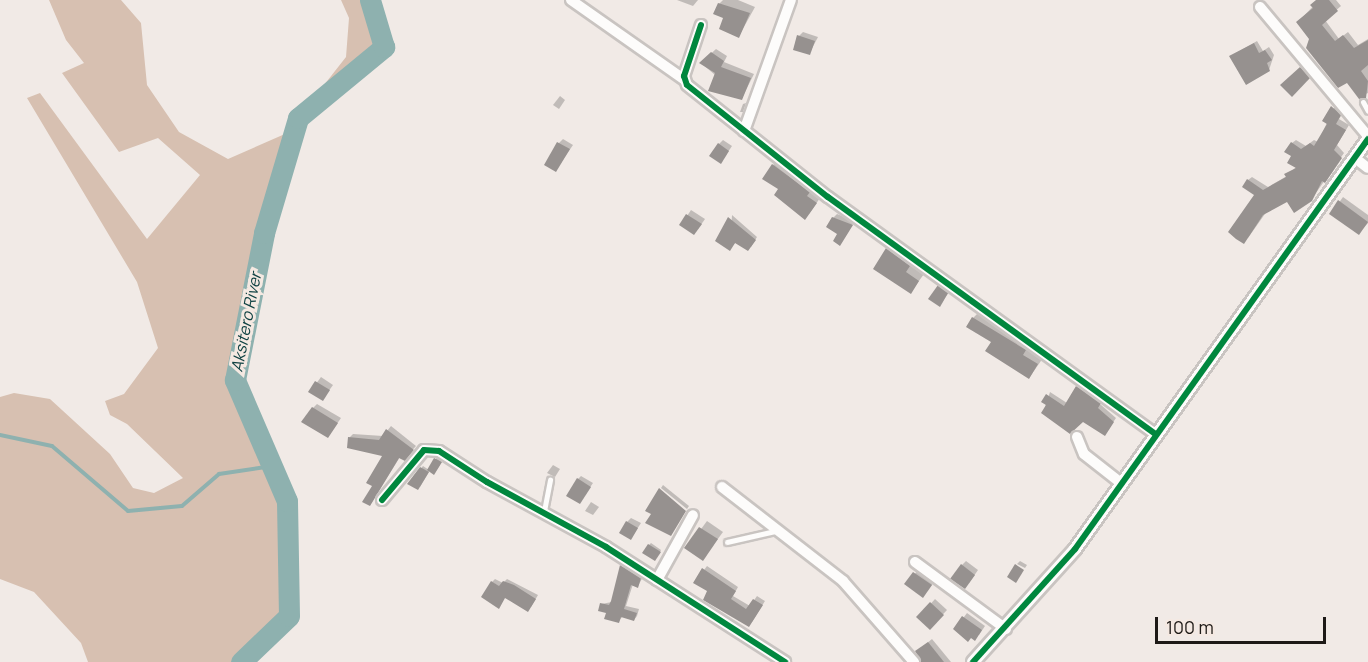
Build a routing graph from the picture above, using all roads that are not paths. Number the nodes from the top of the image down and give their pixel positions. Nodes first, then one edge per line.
1 (571, 0) edge
2 (791, 0) edge
3 (1260, 7) dead end
4 (701, 25) dead end
5 (685, 80) junction
6 (1363, 102) dead end
7 (1368, 111) edge
8 (744, 131) junction
9 (1368, 138) edge
10 (1355, 158) junction
11 (1368, 168) edge
12 (1156, 434) junction
13 (1077, 437) dead end
14 (550, 480) dead end
15 (1121, 483) junction
16 (722, 487) dead end
17 (382, 500) dead end
18 (544, 511) junction
19 (693, 515) dead end
20 (775, 531) junction
21 (727, 542) dead end
22 (915, 562) dead end
23 (657, 580) junction
24 (1006, 629) junction
25 (785, 662) edge
26 (914, 662) edge
27 (973, 662) edge

1 - 5 street
2 - 8 street
3 - 9 street
4 - 5 street
5 - 8 street
6 - 7 lane
8 - 12 street
9 - 10 street
10 - 11 street
10 - 12 street
12 - 15 street
13 - 15 street
14 - 18 lane
15 - 24 street
16 - 20 street
17 - 18 street
18 - 23 street
19 - 23 street
20 - 21 lane
20 - 26 street
22 - 24 street
23 - 25 street
24 - 27 street

